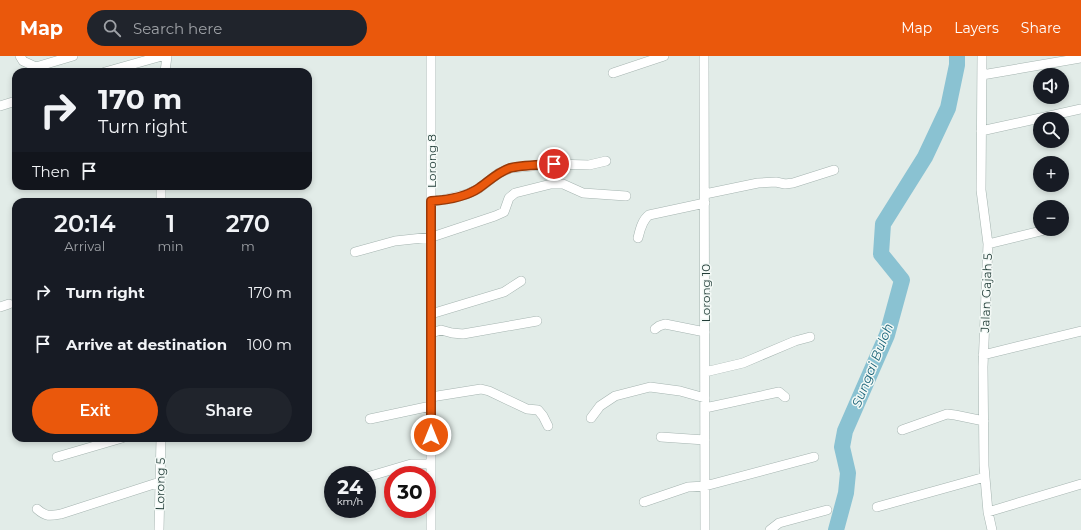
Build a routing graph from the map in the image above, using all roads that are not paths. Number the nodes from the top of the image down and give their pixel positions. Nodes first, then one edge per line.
1 (20, 56) edge
2 (73, 56) edge
3 (162, 56) edge
4 (167, 56) edge
5 (431, 56) edge
6 (664, 56) edge
7 (704, 56) edge
8 (982, 56) edge
9 (1081, 58) edge
10 (119, 68) edge
11 (166, 68) edge
12 (614, 73) dead end
13 (982, 76) junction
14 (12, 102) edge
15 (0, 106) edge
16 (1081, 109) edge
17 (981, 130) junction
18 (606, 161) dead end
19 (834, 170) dead end
20 (626, 196) dead end
21 (705, 199) junction
22 (431, 201) junction
23 (1033, 233) edge
24 (432, 237) junction
25 (638, 238) dead end
26 (988, 244) junction
27 (355, 252) dead end
28 (521, 281) dead end
29 (10, 304) dead end
30 (0, 307) edge
31 (431, 314) junction
32 (537, 321) dead end
33 (655, 329) dead end
34 (1081, 331) edge
35 (705, 332) junction
36 (431, 333) junction
37 (810, 337) dead end
38 (983, 355) junction
39 (705, 372) junction
40 (785, 397) dead end
41 (705, 398) junction
42 (431, 401) junction
43 (705, 408) junction
44 (591, 418) dead end
45 (370, 419) dead end
46 (984, 421) junction
47 (548, 426) dead end
48 (902, 430) dead end
49 (661, 437) dead end
50 (705, 440) junction
51 (108, 442) edge
52 (161, 442) edge
53 (57, 457) dead end
54 (814, 457) dead end
55 (431, 464) junction
56 (376, 475) edge
57 (985, 477) junction
58 (160, 482) junction
59 (1081, 484) edge
60 (705, 486) junction
61 (644, 502) dead end
62 (877, 507) dead end
63 (37, 509) dead end
64 (827, 510) dead end
65 (988, 512) junction
66 (159, 530) edge
67 (431, 530) edge
68 (706, 530) edge
69 (770, 530) edge
70 (992, 530) edge

1 - 2 street
3 - 10 street
4 - 11 street
5 - 22 street, Lorong 8
6 - 12 street
7 - 21 street, Lorong 10
8 - 13 street, Jalan Gajah 5
9 - 13 street
13 - 17 street, Jalan Gajah 5
14 - 15 street
16 - 17 street
17 - 26 street, Jalan Gajah 5
18 - 22 street
19 - 21 street
20 - 24 street
21 - 25 street
21 - 35 street, Lorong 10
22 - 24 street, Lorong 8
23 - 26 street
24 - 27 street
24 - 31 street, Lorong 8
26 - 38 street, Jalan Gajah 5
28 - 31 street
29 - 30 street
31 - 36 street, Lorong 8
32 - 36 street
33 - 35 street
34 - 38 street
35 - 39 street, Lorong 10
36 - 42 street, Lorong 8
37 - 39 street
38 - 46 street, Jalan Gajah 5
39 - 41 street, Lorong 10
40 - 43 street
41 - 43 street, Lorong 10
41 - 44 street
42 - 45 street
42 - 47 street
42 - 55 street, Lorong 8
43 - 50 street, Lorong 10
46 - 48 street
46 - 57 street, Jalan Gajah 5
49 - 50 street
50 - 60 street, Lorong 10
51 - 53 street
52 - 58 street, Lorong 5
54 - 60 street
55 - 56 street
55 - 67 street, Lorong 8
57 - 62 street
57 - 65 street, Jalan Gajah 5
58 - 63 street
58 - 66 street, Lorong 5
59 - 65 street
60 - 61 street
60 - 68 street, Lorong 10
64 - 69 street
65 - 70 street, Jalan Gajah 5

